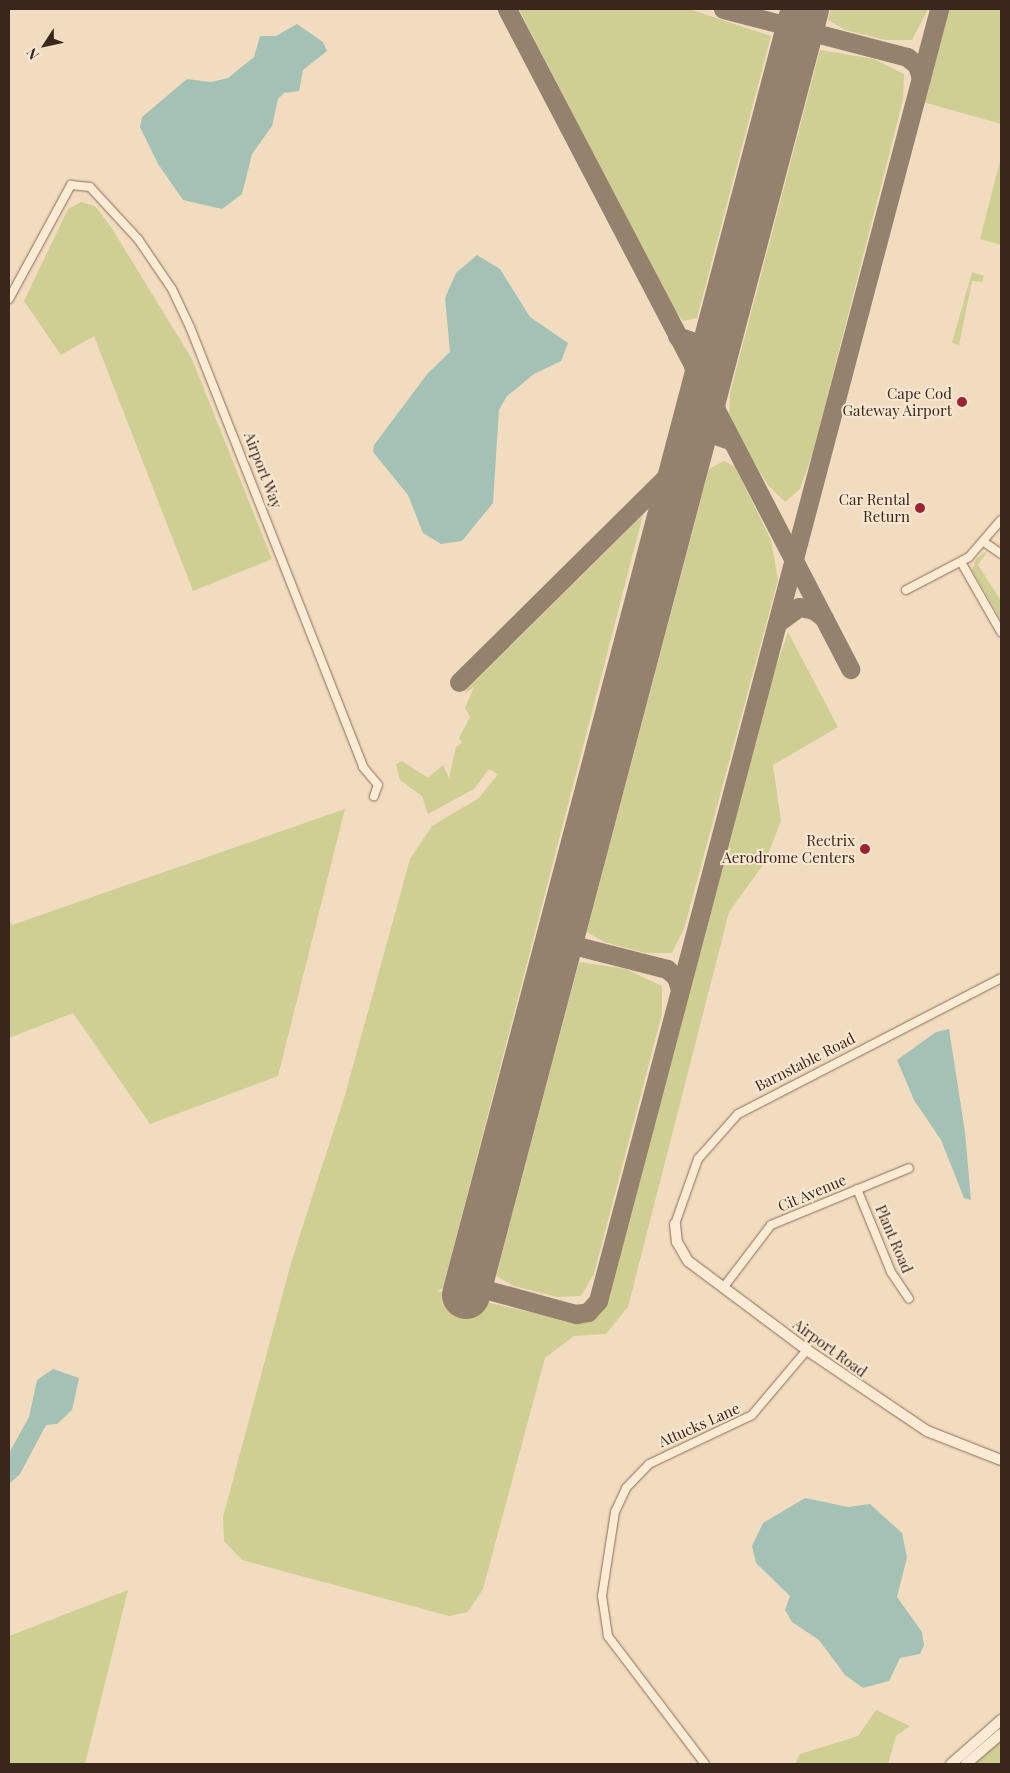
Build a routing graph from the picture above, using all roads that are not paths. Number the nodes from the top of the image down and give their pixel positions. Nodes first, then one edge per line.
1 (9, 299) edge
2 (1001, 520) edge
3 (984, 542) junction
4 (1001, 554) edge
5 (961, 562) junction
6 (906, 590) dead end
7 (1001, 632) edge
8 (374, 796) dead end
9 (1001, 978) edge
10 (909, 1168) dead end
11 (857, 1189) junction
12 (675, 1224) joint
13 (723, 1288) junction
14 (909, 1299) dead end
15 (807, 1350) junction
16 (1001, 1460) edge
17 (1001, 1720) edge
18 (1001, 1734) edge
19 (705, 1764) edge
20 (951, 1764) edge
21 (966, 1764) edge

1 - 8 street, Airport Way
2 - 3 street
3 - 4 street
3 - 5 street
5 - 6 street
5 - 7 street
9 - 12 street, Barnstable Road
10 - 11 street, Cit Avenue
11 - 13 street, Cit Avenue
11 - 14 street, Plant Road
12 - 13 street, Airport Road
13 - 15 street, Airport Road
15 - 16 street, Airport Road
15 - 19 street, Attucks Lane
17 - 20 street
18 - 21 street

